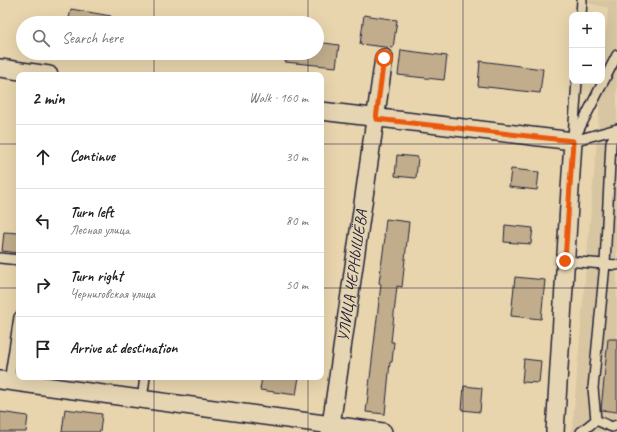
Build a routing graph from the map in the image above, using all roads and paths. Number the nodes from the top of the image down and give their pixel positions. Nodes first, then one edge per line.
1 (582, 0) edge
2 (581, 12) edge
3 (617, 55) edge
4 (384, 58) dead end
5 (0, 68) edge
6 (28, 72) edge
7 (577, 84) edge
8 (324, 112) edge
9 (376, 119) junction
10 (617, 130) edge
11 (573, 141) junction
12 (0, 258) edge
13 (16, 260) edge
14 (565, 261) junction
15 (605, 264) junction
16 (617, 265) edge
17 (16, 331) edge
18 (145, 380) edge
19 (5, 381) edge
20 (142, 400) junction
21 (596, 420) junction
22 (617, 425) edge
23 (330, 429) edge
24 (383, 432) edge
25 (555, 432) edge
26 (581, 432) edge

1 - 2 lane
3 - 11 lane
4 - 9 street, УЛИЦА ЧЕРНЫШЁВА
5 - 6 street
7 - 11 lane
8 - 9 street
9 - 11 street
9 - 23 street, УЛИЦА ЧЕРНЫШЁВА
10 - 11 lane
10 - 15 lane
11 - 14 street
12 - 13 lane
14 - 15 lane
14 - 25 street
15 - 16 lane
15 - 21 lane
17 - 19 lane
18 - 20 lane
19 - 20 street
20 - 23 street
21 - 22 lane
21 - 26 lane
23 - 24 street

